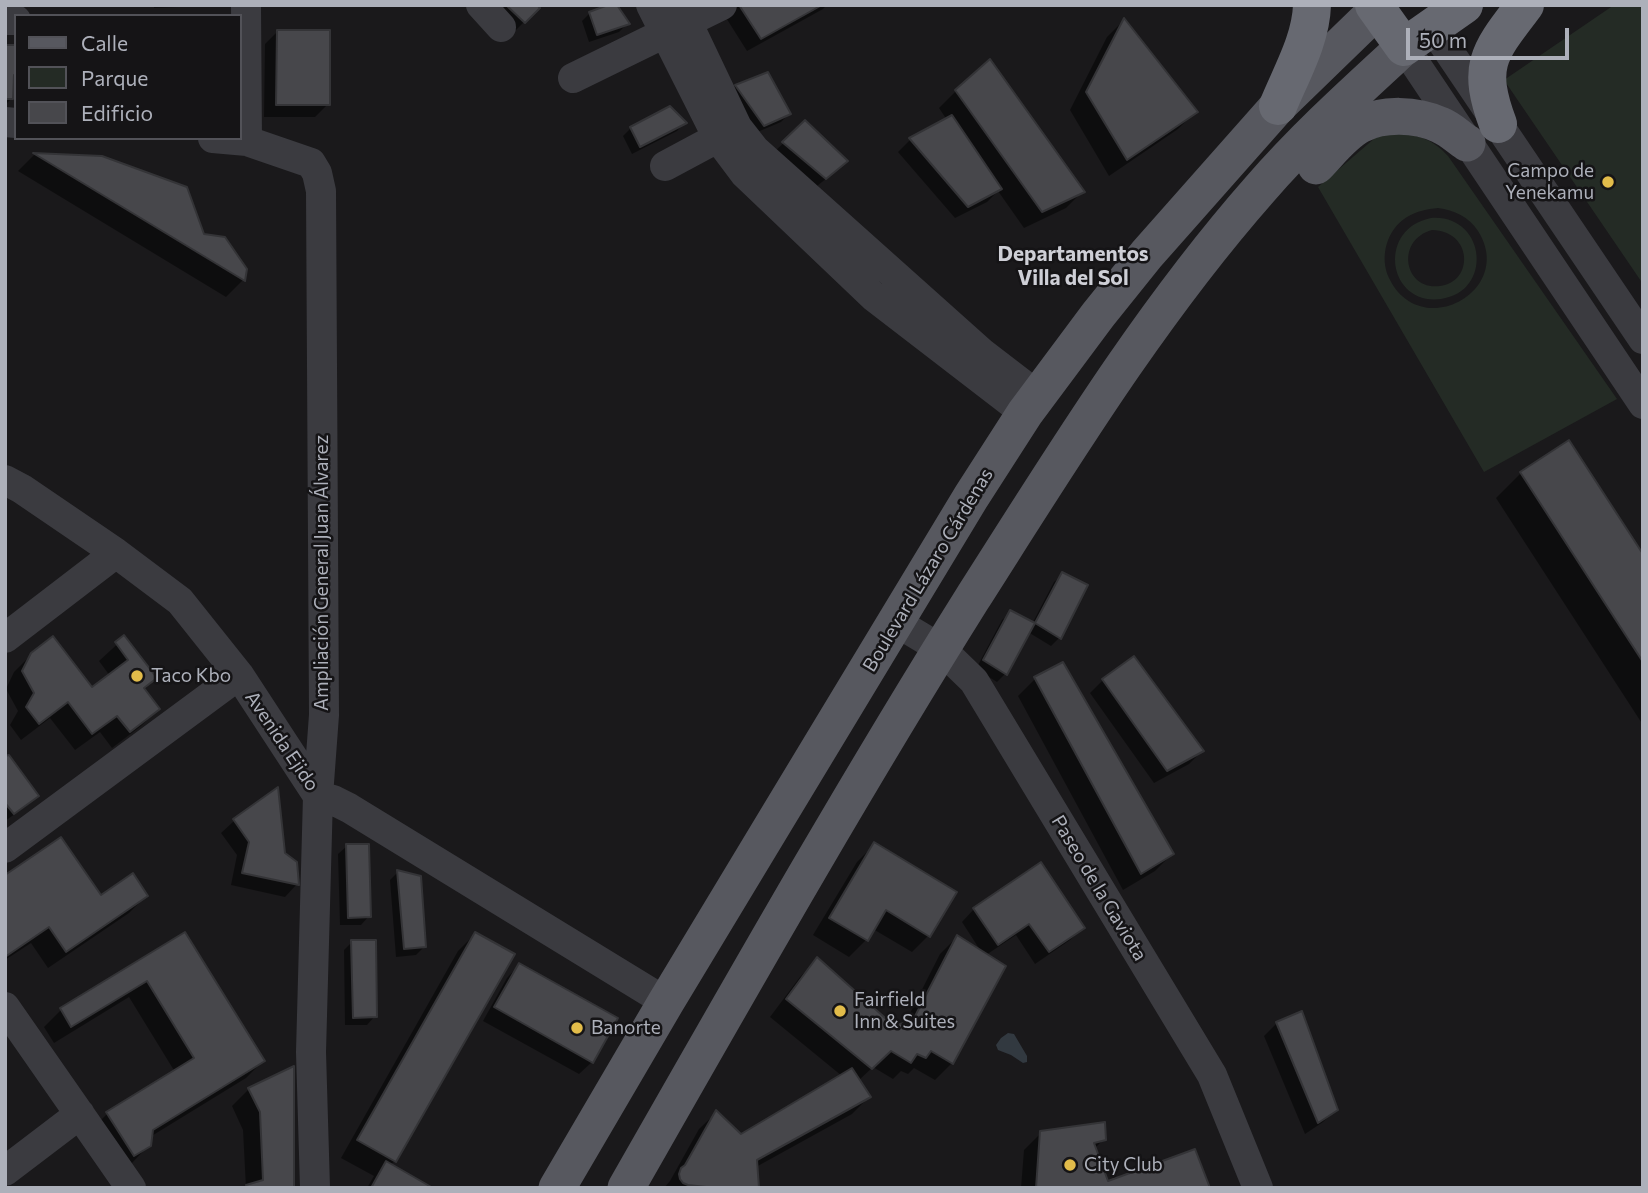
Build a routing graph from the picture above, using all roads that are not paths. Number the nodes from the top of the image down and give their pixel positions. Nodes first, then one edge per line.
1 (481, 5) edge
2 (652, 5) edge
3 (722, 5) edge
4 (1312, 5) edge
5 (1464, 5) edge
6 (1378, 7) edge
7 (1524, 12) edge
8 (243, 18) edge
9 (678, 20) edge
10 (501, 27) dead end
11 (1418, 27) edge
12 (573, 78) dead end
13 (1278, 106) junction
14 (727, 132) junction
15 (1482, 134) junction
16 (236, 140) edge
17 (247, 141) junction
18 (665, 166) dead end
19 (1643, 339) edge
20 (1643, 404) edge
21 (1032, 405) junction
22 (1073, 439) junction
23 (5, 480) edge
24 (116, 553) junction
25 (896, 622) junction
26 (5, 638) edge
27 (941, 649) junction
28 (239, 675) junction
29 (318, 796) junction
30 (5, 848) edge
31 (666, 1002) junction
32 (5, 1007) edge
33 (80, 1114) junction
34 (5, 1171) edge
35 (131, 1188) edge
36 (315, 1188) edge
37 (556, 1188) edge
38 (626, 1188) edge
39 (1258, 1188) edge

1 - 10 street
2 - 9 street
3 - 9 street
4 - 13 highway
5 - 11 highway
6 - 11 highway
6 - 13 main road, Boulevard Lázaro Cárdenas
7 - 15 highway
8 - 17 street
9 - 12 street
9 - 14 street
11 - 15 street
11 - 22 main road
13 - 21 main road, Boulevard Lázaro Cárdenas
14 - 18 street
14 - 21 street
15 - 19 street
15 - 20 street
15 - 22 main road
16 - 17 street
17 - 29 street, Ampliación General Juan Álvarez
21 - 25 main road, Boulevard Lázaro Cárdenas
22 - 27 main road
23 - 24 street, Avenida Ejido
24 - 26 street
24 - 28 street, Avenida Ejido
25 - 27 street, Paseo de la Gaviota
25 - 31 main road, Boulevard Lázaro Cárdenas
27 - 38 main road
27 - 39 street, Paseo de la Gaviota
28 - 29 street, Avenida Ejido
28 - 30 street
29 - 31 street, Avenida Ejido
29 - 36 street, Ampliación General Juan Álvarez
31 - 37 main road, Boulevard Lázaro Cárdenas
32 - 33 street
33 - 34 street
33 - 35 street

